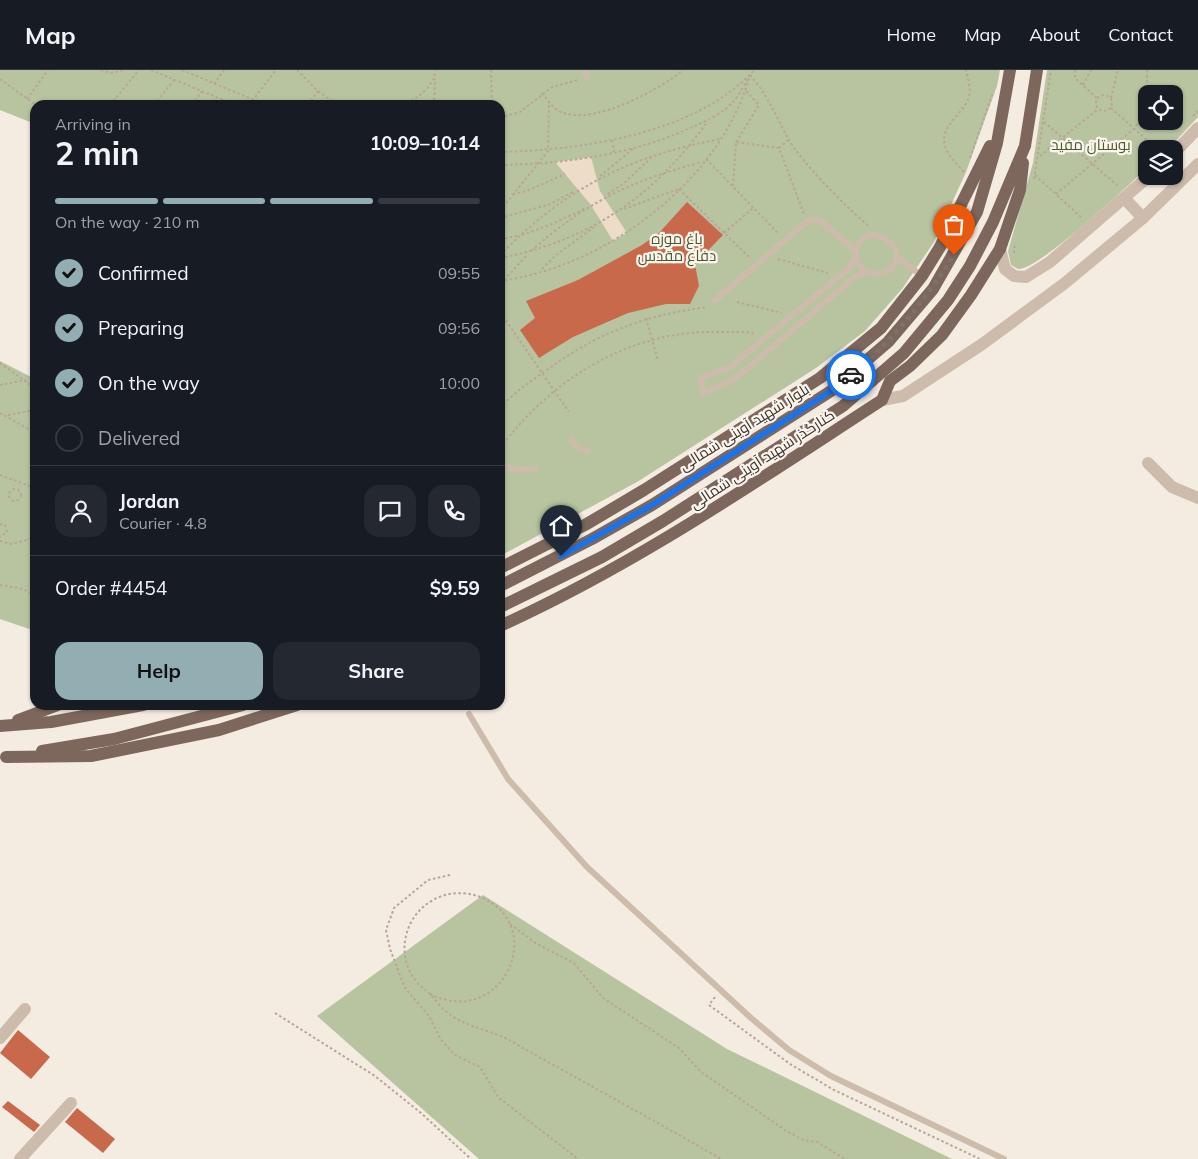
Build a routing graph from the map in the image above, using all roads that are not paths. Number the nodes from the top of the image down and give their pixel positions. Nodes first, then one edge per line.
1 (585, 70) edge
2 (1010, 70) edge
3 (1037, 70) edge
4 (587, 78) road end
5 (999, 126) junction
6 (1198, 128) edge
7 (1183, 144) edge
8 (1025, 146) junction
9 (1195, 169) edge
10 (1138, 183) edge
11 (1122, 193) junction
12 (1144, 218) junction
13 (1000, 249) junction
14 (856, 254) junction
15 (896, 256) junction
16 (867, 272) junction
17 (922, 276) junction
18 (714, 301) road end
19 (882, 400) junction
20 (571, 439) dead end
21 (588, 451) dead end
22 (1148, 463) dead end
23 (505, 466) edge
24 (536, 469) dead end
25 (1198, 498) edge
26 (505, 565) edge
27 (505, 584) edge
28 (505, 605) edge
29 (505, 624) edge
30 (44, 710) edge
31 (116, 710) edge
32 (224, 710) edge
33 (281, 710) edge
34 (469, 714) dead end
35 (3, 725) edge
36 (3, 757) edge
37 (25, 1009) dead end
38 (0, 1038) edge
39 (71, 1103) dead end
40 (20, 1159) edge
41 (1004, 1159) edge

1 - 4 lane
2 - 5 main road, بلوار شهید آوینی شمالی
3 - 8 main road
5 - 17 main road
5 - 27 main road, بلوار شهید آوینی شمالی
6 - 7 street
8 - 13 main road, کنارگذر شهید آوینی شمالی
8 - 28 main road
9 - 12 street
10 - 11 street
11 - 12 street
11 - 13 street
12 - 19 street
13 - 19 main road, کنارگذر شهید آوینی شمالی
14 - 15 lane
14 - 16 lane
14 - 16 lane
14 - 18 lane
15 - 16 lane
15 - 17 lane
17 - 26 main road
19 - 29 main road, کنارگذر شهید آوینی شمالی
20 - 21 lane
22 - 25 street
23 - 24 lane
30 - 35 main road
31 - 35 main road
32 - 36 main road
33 - 36 main road
34 - 41 lane
37 - 38 street
39 - 40 street

